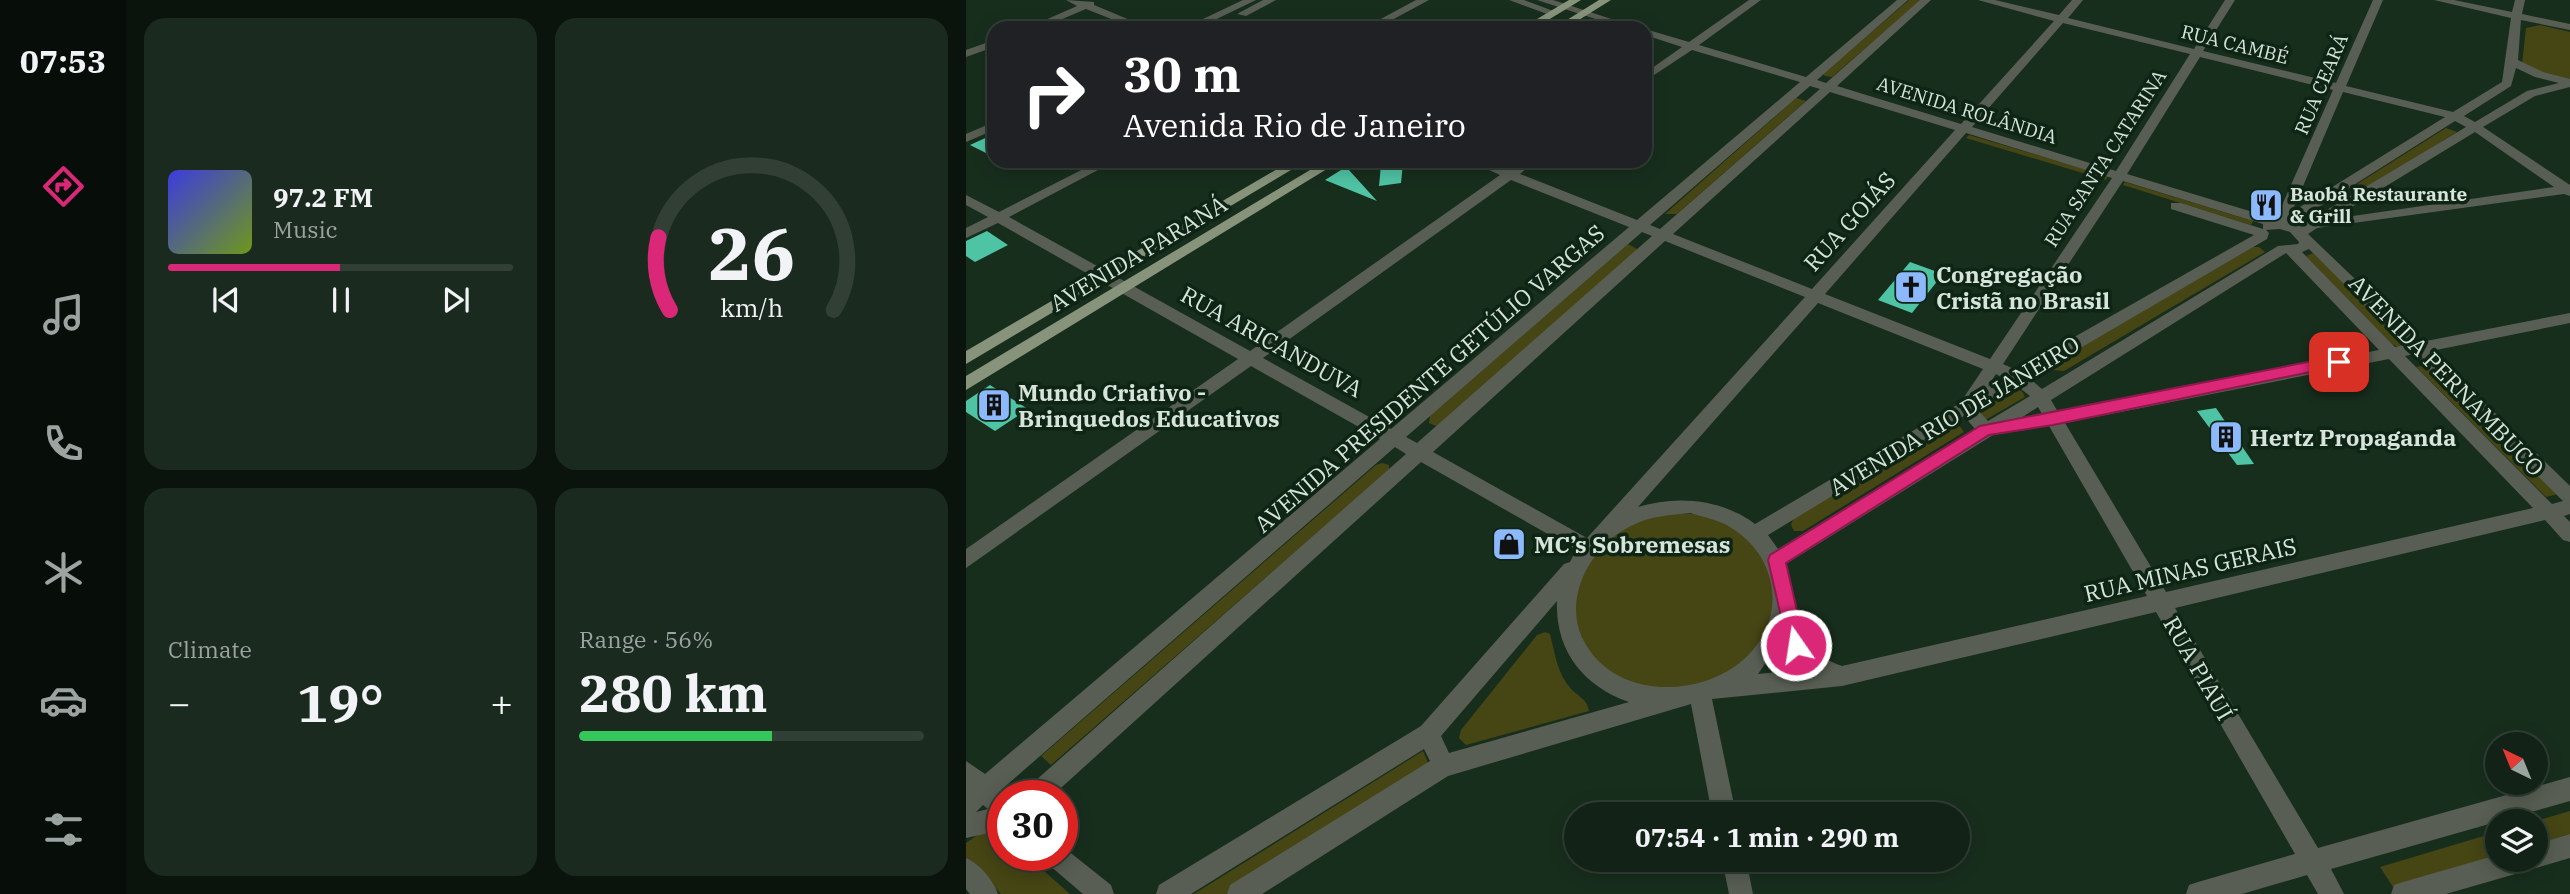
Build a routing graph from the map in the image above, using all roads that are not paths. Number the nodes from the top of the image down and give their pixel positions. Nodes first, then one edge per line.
1 (1071, 0) edge
2 (1101, 0) edge
3 (1251, 0) edge
4 (1271, 0) edge
5 (1424, 0) edge
6 (1514, 0) edge
7 (1542, 0) edge
8 (1576, 0) edge
9 (1606, 0) edge
10 (1756, 0) edge
11 (1903, 0) edge
12 (1926, 0) edge
13 (1983, 0) edge
14 (2078, 0) edge
15 (2230, 0) edge
16 (2378, 0) edge
17 (2439, 0) edge
18 (2520, 0) edge
19 (1087, 6) junction
20 (1559, 10) junction
21 (1585, 13) junction
22 (2516, 16) junction
23 (1574, 19) junction
24 (2062, 19) junction
25 (1050, 21) edge
26 (1126, 21) edge
27 (1204, 21) edge
28 (1225, 21) edge
29 (1383, 21) edge
30 (1539, 21) edge
31 (1571, 21) edge
32 (1580, 21) edge
33 (1611, 21) edge
34 (2570, 27) edge
35 (1652, 35) edge
36 (1652, 42) edge
37 (987, 46) edge
38 (1687, 49) junction
39 (2198, 52) junction
40 (966, 54) edge
41 (2514, 62) junction
42 (1652, 74) edge
43 (2570, 83) edge
44 (2507, 84) junction
45 (1805, 85) junction
46 (2340, 88) junction
47 (1825, 92) junction
48 (2531, 93) junction
49 (2454, 117) junction
50 (987, 119) edge
51 (966, 128) edge
52 (2477, 128) junction
53 (987, 129) edge
54 (1960, 133) junction
55 (966, 138) edge
56 (1095, 168) edge
57 (1288, 168) edge
58 (1308, 168) edge
59 (1322, 168) edge
60 (1494, 168) edge
61 (1519, 168) edge
62 (1510, 174) junction
63 (1309, 176) junction
64 (2116, 181) junction
65 (2299, 184) junction
66 (2569, 190) edge
67 (2331, 194) junction
68 (966, 199) edge
69 (2349, 203) junction
70 (999, 217) junction
71 (2375, 217) junction
72 (2280, 224) junction
73 (1639, 226) junction
74 (2306, 232) junction
75 (966, 234) edge
76 (2262, 234) junction
77 (1664, 236) junction
78 (1155, 247) junction
79 (2287, 250) junction
80 (1176, 257) junction
81 (1105, 276) junction
82 (1126, 287) junction
83 (1815, 295) junction
84 (1066, 299) junction
85 (1089, 309) junction
86 (2570, 318) edge
87 (2414, 347) junction
88 (2391, 351) junction
89 (1252, 357) junction
90 (966, 358) edge
91 (1994, 367) junction
92 (2017, 377) junction
93 (966, 384) edge
94 (2040, 396) junction
95 (1966, 407) junction
96 (2053, 419) junction
97 (1986, 430) junction
98 (1395, 438) junction
99 (1419, 452) junction
100 (1655, 474) junction
101 (2570, 497) edge
102 (1671, 507) junction
103 (2570, 507) edge
104 (2549, 512) junction
105 (1756, 533) junction
106 (2570, 534) edge
107 (1590, 547) junction
108 (966, 560) edge
109 (1776, 560) junction
110 (1784, 587) junction
111 (2161, 603) junction
112 (1842, 676) junction
113 (1699, 693) junction
114 (1429, 734) junction
115 (1443, 766) junction
116 (966, 772) edge
117 (1053, 780) edge
118 (2570, 789) edge
119 (975, 797) edge
120 (1722, 802) edge
121 (987, 821) edge
122 (966, 826) edge
123 (2570, 846) edge
124 (2548, 852) edge
125 (2313, 862) junction
126 (966, 870) edge
127 (2485, 870) edge
128 (1075, 871) edge
129 (1737, 872) edge
130 (986, 894) edge
131 (1102, 894) edge
132 (1168, 894) edge
133 (1239, 894) edge
134 (1741, 894) edge
135 (2198, 894) edge
136 (2332, 894) edge
137 (2403, 894) edge

1 - 19 street
2 - 19 street
3 - 27 street
4 - 28 street
5 - 29 street
6 - 20 street
7 - 20 street
8 - 20 main road
9 - 21 main road
10 - 38 street
11 - 45 street, AVENIDA PRESIDENTE GETÚLIO VARGAS
12 - 47 street, AVENIDA PRESIDENTE GETÚLIO VARGAS
13 - 24 street, RUA CAMBÉ
14 - 24 street, RUA GOIÁS
15 - 39 street, RUA SANTA CATARINA
16 - 46 street, RUA CEARÁ
17 - 22 street
18 - 22 street
19 - 25 street
19 - 26 street
20 - 21 street
20 - 23 street
20 - 30 main road
21 - 23 main road
21 - 33 street
22 - 34 street
22 - 41 street
23 - 31 main road
23 - 32 street
24 - 39 street, RUA CAMBÉ
24 - 54 street, RUA GOIÁS
35 - 38 street, AVENIDA ROLÂNDIA
36 - 38 street, AVENIDA ROLÂNDIA
37 - 40 street
38 - 42 street
38 - 45 street, AVENIDA ROLÂNDIA
39 - 46 street, RUA CAMBÉ
39 - 64 street, RUA SANTA CATARINA
41 - 43 street
41 - 44 street
43 - 48 street
44 - 48 street
44 - 49 street
45 - 47 street, AVENIDA ROLÂNDIA
45 - 73 street, AVENIDA PRESIDENTE GETÚLIO VARGAS
46 - 49 street, RUA CAMBÉ
46 - 65 street, RUA CEARÁ
47 - 54 street, AVENIDA ROLÂNDIA
47 - 77 street, AVENIDA PRESIDENTE GETÚLIO VARGAS
48 - 52 street
49 - 52 street, RUA CAMBÉ
49 - 67 street
50 - 51 street
52 - 66 street, RUA CAMBÉ
52 - 69 street
53 - 55 street
54 - 64 street, AVENIDA ROLÂNDIA
54 - 83 street, RUA GOIÁS
56 - 70 street
57 - 78 main road, AVENIDA PARANÁ
58 - 63 main road
59 - 63 main road, AVENIDA PARANÁ
60 - 62 street, RUA PIAUÍ
61 - 62 street
62 - 73 street, RUA PIAUÍ
62 - 89 street
63 - 80 main road, AVENIDA PARANÁ
64 - 72 street, AVENIDA ROLÂNDIA
64 - 76 street, AVENIDA ROLÂNDIA
64 - 91 street, RUA SANTA CATARINA
65 - 67 street
65 - 72 street, RUA CEARÁ
66 - 71 street
67 - 69 street
67 - 72 street
68 - 70 street, RUA ARICANDUVA
69 - 71 street
69 - 74 street
70 - 75 street
70 - 81 street, RUA ARICANDUVA
71 - 74 street
72 - 74 street, AVENIDA ROLÂNDIA
72 - 76 street, AVENIDA RIO DE JANEIRO
73 - 77 street, RUA PIAUÍ
73 - 98 street, AVENIDA PRESIDENTE GETÚLIO VARGAS
74 - 79 street, AVENIDA RIO DE JANEIRO
74 - 87 street, AVENIDA PERNAMBUCO
76 - 79 street, AVENIDA PERNAMBUCO
76 - 92 street, AVENIDA RIO DE JANEIRO
77 - 83 street, RUA PIAUÍ
77 - 99 street, AVENIDA PRESIDENTE GETÚLIO VARGAS
78 - 80 main road
78 - 81 main road, AVENIDA PARANÁ
79 - 88 street, AVENIDA PERNAMBUCO
79 - 94 street, AVENIDA RIO DE JANEIRO
80 - 82 main road, AVENIDA PARANÁ
81 - 82 street, RUA ARICANDUVA
81 - 84 main road, AVENIDA PARANÁ
82 - 85 main road, AVENIDA PARANÁ
82 - 89 street, RUA ARICANDUVA
83 - 91 street, RUA PIAUÍ
83 - 100 street, RUA GOIÁS
84 - 85 main road
84 - 90 main road, AVENIDA PARANÁ
85 - 93 main road, AVENIDA PARANÁ
86 - 87 street
87 - 88 street
87 - 101 street, AVENIDA PERNAMBUCO
88 - 96 street
88 - 104 street, AVENIDA PERNAMBUCO
89 - 98 street, RUA ARICANDUVA
89 - 108 street
91 - 92 street, RUA PIAUÍ
91 - 95 street, RUA SANTA CATARINA
92 - 94 street, RUA PIAUÍ
92 - 95 street, AVENIDA RIO DE JANEIRO
94 - 96 street, RUA PIAUÍ
94 - 97 street, AVENIDA RIO DE JANEIRO
95 - 97 street
95 - 105 street, AVENIDA RIO DE JANEIRO
96 - 97 street
96 - 111 street, RUA PIAUÍ
97 - 109 street, AVENIDA RIO DE JANEIRO
98 - 99 street, RUA ARICANDUVA
98 - 119 street, AVENIDA PRESIDENTE GETÚLIO VARGAS
99 - 107 street, RUA ARICANDUVA
99 - 117 street, AVENIDA PRESIDENTE GETÚLIO VARGAS
100 - 102 street
100 - 107 street, RUA GOIÁS
102 - 105 street
102 - 107 street
103 - 104 street, RUA MINAS GERAIS
104 - 106 street, AVENIDA PERNAMBUCO
104 - 111 street, RUA MINAS GERAIS
105 - 109 street
107 - 113 street
107 - 114 street
109 - 110 street
110 - 112 street
110 - 113 street
111 - 112 street, RUA MINAS GERAIS
111 - 125 street, RUA PIAUÍ
112 - 113 street, RUA MINAS GERAIS
113 - 115 street
113 - 120 street
114 - 115 street
114 - 132 street
115 - 133 street
116 - 119 street
118 - 125 street
121 - 122 street
123 - 124 street
125 - 135 street
125 - 136 street, RUA PIAUÍ
126 - 130 street
127 - 137 street
128 - 131 street
129 - 134 street

